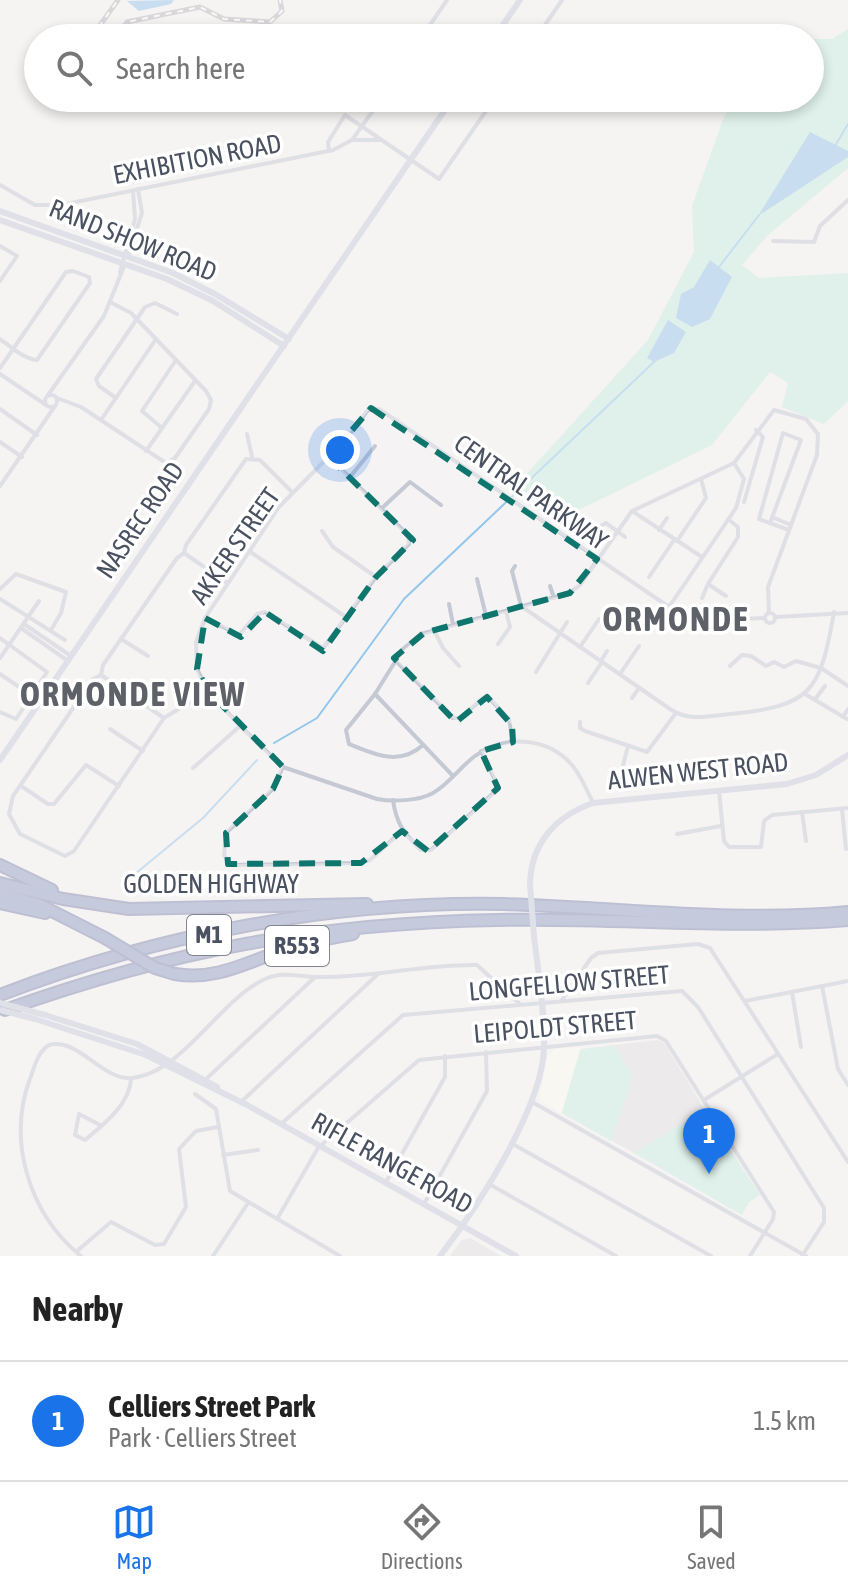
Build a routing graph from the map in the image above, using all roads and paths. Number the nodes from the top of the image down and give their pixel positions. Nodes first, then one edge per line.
1 (447, 0) edge
2 (520, 0) edge
3 (562, 0) edge
4 (431, 24) edge
5 (504, 24) edge
6 (546, 24) edge
7 (373, 112) edge
8 (444, 112) edge
9 (485, 112) edge
10 (363, 127) junction
11 (352, 140) junction
12 (386, 143) junction
13 (329, 151) junction
14 (411, 160) junction
15 (0, 185) edge
16 (135, 190) junction
17 (848, 200) edge
18 (0, 211) edge
19 (0, 220) edge
20 (773, 241) dead end
21 (0, 246) edge
22 (125, 258) junction
23 (0, 281) edge
24 (110, 302) junction
25 (177, 314) dead end
26 (137, 319) junction
27 (287, 338) junction
28 (0, 339) edge
29 (156, 339) junction
30 (282, 345) junction
31 (13, 348) junction
32 (176, 360) junction
33 (0, 368) edge
34 (0, 374) edge
35 (195, 381) junction
36 (57, 383) junction
37 (27, 393) junction
38 (47, 395) junction
39 (116, 398) junction
40 (56, 401) junction
41 (47, 406) junction
42 (0, 409) edge
43 (49, 419) junction
44 (101, 420) junction
45 (162, 428) junction
46 (756, 430) junction
47 (247, 434) dead end
48 (37, 435) junction
49 (0, 442) edge
50 (375, 446) dead end
51 (146, 451) junction
52 (22, 457) junction
53 (252, 457) junction
54 (329, 457) junction
55 (734, 463) junction
56 (0, 476) edge
57 (350, 477) junction
58 (701, 479) junction
59 (6, 480) junction
60 (307, 480) joint
61 (0, 486) edge
62 (292, 493) junction
63 (744, 502) dead end
64 (441, 505) dead end
65 (381, 509) junction
66 (632, 511) junction
67 (667, 518) dead end
68 (728, 519) junction
69 (771, 520) junction
70 (790, 528) junction
71 (659, 530) junction
72 (322, 531) dead end
73 (591, 531) dead end
74 (616, 531) junction
75 (625, 537) dead end
76 (676, 540) junction
77 (249, 551) junction
78 (184, 553) junction
79 (702, 557) junction
80 (597, 559) junction
81 (515, 566) dead end
82 (376, 577) junction
83 (649, 577) dead end
84 (477, 579) dead end
85 (226, 582) junction
86 (708, 584) junction
87 (550, 586) dead end
88 (0, 589) edge
89 (726, 596) dead end
90 (554, 598) junction
91 (702, 598) dead end
92 (0, 599) edge
93 (39, 601) dead end
94 (536, 602) junction
95 (449, 604) dead end
96 (521, 606) junction
97 (669, 607) junction
98 (506, 611) junction
99 (834, 612) junction
100 (769, 613) junction
101 (848, 613) edge
102 (30, 616) junction
103 (486, 616) junction
104 (346, 617) junction
105 (536, 617) junction
106 (775, 617) junction
107 (205, 618) junction
108 (765, 618) junction
109 (599, 619) dead end
110 (567, 622) dead end
111 (453, 624) junction
112 (23, 626) junction
113 (51, 630) junction
114 (434, 630) junction
115 (560, 633) junction
116 (0, 638) edge
117 (121, 639) junction
118 (65, 640) dead end
119 (10, 644) junction
120 (498, 644) dead end
121 (639, 646) dead end
122 (580, 647) junction
123 (607, 651) dead end
124 (148, 656) dead end
125 (68, 657) junction
126 (0, 658) edge
127 (395, 660) junction
128 (602, 661) junction
129 (804, 665) junction
130 (459, 666) dead end
131 (730, 666) dead end
132 (821, 668) junction
133 (536, 672) dead end
134 (0, 674) edge
135 (620, 674) junction
136 (101, 675) junction
137 (814, 682) junction
138 (588, 683) dead end
139 (825, 686) dead end
140 (848, 686) edge
141 (639, 688) junction
142 (208, 691) junction
143 (375, 694) junction
144 (805, 694) junction
145 (31, 696) junction
146 (632, 698) dead end
147 (816, 698) junction
148 (848, 709) edge
149 (0, 712) edge
150 (676, 713) junction
151 (164, 718) junction
152 (845, 718) edge
153 (580, 722) dead end
154 (240, 726) junction
155 (110, 729) dead end
156 (513, 742) junction
157 (423, 745) junction
158 (628, 746) junction
159 (143, 751) junction
160 (481, 751) junction
161 (848, 755) edge
162 (0, 757) edge
163 (283, 767) junction
164 (193, 768) dead end
165 (453, 776) junction
166 (641, 778) dead end
167 (20, 785) junction
168 (119, 786) junction
169 (719, 791) junction
170 (393, 800) junction
171 (593, 803) junction
172 (845, 808) edge
173 (802, 812) junction
174 (721, 826) junction
175 (402, 831) junction
176 (677, 834) dead end
177 (806, 841) dead end
178 (846, 849) edge
179 (0, 865) edge
180 (0, 883) edge
181 (0, 893) edge
182 (0, 903) edge
183 (424, 905) junction
184 (101, 906) junction
185 (848, 912) edge
186 (848, 920) edge
187 (422, 922) junction
188 (92, 931) junction
189 (378, 974) junction
190 (314, 978) junction
191 (848, 981) edge
192 (822, 986) junction
193 (792, 992) junction
194 (0, 995) edge
195 (562, 1000) junction
196 (745, 1001) junction
197 (0, 1003) edge
198 (540, 1003) junction
199 (520, 1004) junction
200 (0, 1010) edge
201 (544, 1045) junction
202 (801, 1047) dead end
203 (486, 1052) junction
204 (778, 1054) junction
205 (445, 1056) junction
206 (154, 1059) junction
207 (168, 1063) junction
208 (153, 1071) junction
209 (845, 1076) edge
210 (742, 1077) junction
211 (131, 1079) junction
212 (205, 1080) junction
213 (848, 1085) edge
214 (195, 1094) dead end
215 (704, 1100) junction
216 (532, 1102) junction
217 (243, 1103) junction
218 (281, 1124) junction
219 (100, 1125) junction
220 (218, 1127) junction
221 (511, 1143) junction
222 (321, 1146) junction
223 (258, 1150) dead end
224 (223, 1155) junction
225 (848, 1162) edge
226 (386, 1183) junction
227 (489, 1184) junction
228 (248, 1203) junction
229 (424, 1204) junction
230 (277, 1219) junction
231 (464, 1226) junction
232 (764, 1233) junction
233 (79, 1254) edge
234 (804, 1255) edge
235 (213, 1256) edge
236 (340, 1256) edge
237 (442, 1256) edge
238 (516, 1256) edge
239 (616, 1256) edge
240 (711, 1256) edge
241 (750, 1256) edge

1 - 4 street
2 - 5 main road
3 - 6 street
7 - 10 street, EXHIBITION ROAD
8 - 14 main road, NASREC ROAD
9 - 14 street
10 - 11 street, EXHIBITION ROAD
10 - 12 street
10 - 13 street
11 - 12 street
11 - 13 street, EXHIBITION ROAD
12 - 14 street
13 - 16 street, EXHIBITION ROAD
14 - 27 main road, NASREC ROAD
15 - 16 street, EXHIBITION ROAD
16 - 22 street
17 - 20 street
18 - 22 main road, RAND SHOW ROAD
19 - 22 main road, RAND SHOW ROAD
21 - 23 street
22 - 24 street
22 - 27 main road, RAND SHOW ROAD
22 - 30 main road, RAND SHOW ROAD
24 - 26 street
24 - 36 street
25 - 26 street
26 - 29 street
26 - 39 street
27 - 30 main road, NASREC ROAD
28 - 31 street
29 - 32 street
29 - 39 street
30 - 125 main road, NASREC ROAD
31 - 31 street
31 - 33 street
32 - 35 street
32 - 45 street
34 - 37 street
35 - 45 street
35 - 51 street
36 - 38 street
36 - 40 street
37 - 38 street
37 - 41 street
38 - 40 street
38 - 41 street
39 - 44 street
40 - 41 street
40 - 43 street
40 - 44 street
41 - 43 street
42 - 48 street
43 - 48 street
44 - 51 street
45 - 51 street
46 - 55 street
46 - 63 street
46 - 70 street
47 - 53 street
48 - 52 street
49 - 52 street
50 - 57 street
52 - 59 street
53 - 62 street
53 - 78 street
54 - 57 street
54 - 60 street, CENTRAL PARKWAY
54 - 80 street, CENTRAL PARKWAY
55 - 58 street
55 - 68 street
56 - 59 street
57 - 65 street
58 - 66 street
58 - 76 street
59 - 61 street
60 - 62 street, AKKER STREET
62 - 77 street, AKKER STREET
64 - 65 street
65 - 82 street
66 - 71 street
66 - 74 street
67 - 71 street
68 - 79 street
68 - 86 street
69 - 69 street
69 - 70 street
70 - 100 street
71 - 76 street
72 - 82 street
73 - 74 street
74 - 75 street
74 - 80 street
76 - 79 street
76 - 83 street
77 - 85 street, AKKER STREET
77 - 104 street
78 - 85 street
78 - 117 street
79 - 97 street
80 - 90 street
80 - 97 street, CENTRAL PARKWAY
81 - 96 street
82 - 104 street
84 - 103 street
85 - 107 street, AKKER STREET
86 - 89 street
86 - 91 street
87 - 90 street
88 - 113 street
90 - 94 street
92 - 102 street
93 - 102 street
94 - 96 street
94 - 105 street
95 - 111 street
96 - 98 street
96 - 105 street
97 - 108 street, CENTRAL PARKWAY
98 - 103 street
98 - 120 street
99 - 101 street
99 - 106 street
99 - 132 street
100 - 106 street
100 - 108 street
102 - 112 street
102 - 113 street
103 - 111 street
104 - 107 street
105 - 115 street
106 - 108 street, CENTRAL PARKWAY
107 - 142 street, AKKER STREET
109 - 122 street
110 - 115 street
111 - 114 street
112 - 119 street
112 - 125 street
113 - 118 street
114 - 127 street
114 - 130 street
115 - 122 street
115 - 133 street
116 - 119 street
117 - 124 street
117 - 136 street
119 - 126 street
119 - 145 street
121 - 135 street
122 - 128 street
123 - 128 street
125 - 162 main road, NASREC ROAD
127 - 143 street
127 - 156 street
128 - 135 street
128 - 138 street
129 - 131 street
129 - 132 street
129 - 137 street
132 - 137 street
132 - 140 street
134 - 145 street
135 - 141 street
136 - 151 street
136 - 167 street
137 - 144 street
139 - 147 street
141 - 146 street
141 - 150 street
142 - 151 street
142 - 154 street, AKKER STREET
143 - 157 street
143 - 157 street
144 - 147 street
144 - 150 street
145 - 149 street
147 - 152 street
148 - 152 street
150 - 158 street
151 - 159 street
153 - 158 street
154 - 163 street, AKKER STREET
154 - 164 street
155 - 159 street
156 - 160 street, AKKER STREET
156 - 171 street, AKKER STREET
157 - 165 street
158 - 166 street
159 - 168 street
160 - 165 street, AKKER STREET
160 - 175 street
161 - 169 main road, ALWEN WEST ROAD
163 - 170 street, AKKER STREET
163 - 175 street
165 - 170 street, AKKER STREET
167 - 168 street
167 - 168 street
169 - 171 main road, ALWEN WEST ROAD
169 - 174 street
170 - 175 street
171 - 198 main road, bridge
172 - 173 street
172 - 178 street
173 - 174 street
173 - 177 street
174 - 176 street
179 - 184 highway
180 - 184 highway, GOLDEN HIGHWAY / R553
181 - 188 highway, R553
182 - 188 highway
183 - 184 highway, GOLDEN HIGHWAY / R553
183 - 185 highway, M1
183 - 194 highway, M1
186 - 187 highway, M1
187 - 188 highway, R553, bridge
187 - 200 highway, M1
189 - 190 street
189 - 199 street
189 - 217 street
190 - 207 street
190 - 212 street
191 - 192 street
192 - 193 street
192 - 209 street
193 - 196 street
193 - 202 street
195 - 196 street
195 - 198 street, LONGFELLOW STREET
195 - 210 street, LONGFELLOW STREET
196 - 204 street
197 - 207 main road, RIFLE RANGE ROAD, bridge
198 - 199 street, LONGFELLOW STREET
198 - 201 main road
199 - 218 street, LONGFELLOW STREET
200 - 206 main road, RIFLE RANGE ROAD, bridge
201 - 203 street, LEIPOLDT STREET
201 - 215 street, LEIPOLDT STREET
201 - 216 main road
203 - 205 street, LEIPOLDT STREET
203 - 229 street
204 - 210 street
204 - 225 street
205 - 222 street, LEIPOLDT STREET
205 - 226 street
206 - 207 main road, RIFLE RANGE ROAD
206 - 208 main road
207 - 208 street
207 - 212 main road, RIFLE RANGE ROAD
207 - 217 main road, RIFLE RANGE ROAD
208 - 211 street
209 - 213 street
210 - 215 street
210 - 234 street, LONGFELLOW STREET
211 - 219 street
211 - 233 street
212 - 217 main road, RIFLE RANGE ROAD
214 - 220 street
215 - 232 street, LEIPOLDT STREET
216 - 221 main road
216 - 232 street
217 - 218 main road, RIFLE RANGE ROAD
218 - 222 main road, RIFLE RANGE ROAD
219 - 219 street
220 - 224 street
220 - 233 street
221 - 227 main road
221 - 240 street
222 - 226 main road, RIFLE RANGE ROAD
222 - 230 street, LEIPOLDT STREET
223 - 224 street
224 - 228 street
226 - 229 main road, RIFLE RANGE ROAD
227 - 231 main road
227 - 239 street
228 - 230 street
228 - 235 street
229 - 231 main road, RIFLE RANGE ROAD
230 - 236 street
231 - 237 main road
231 - 238 main road, RIFLE RANGE ROAD
232 - 234 street
232 - 241 street, LEIPOLDT STREET

